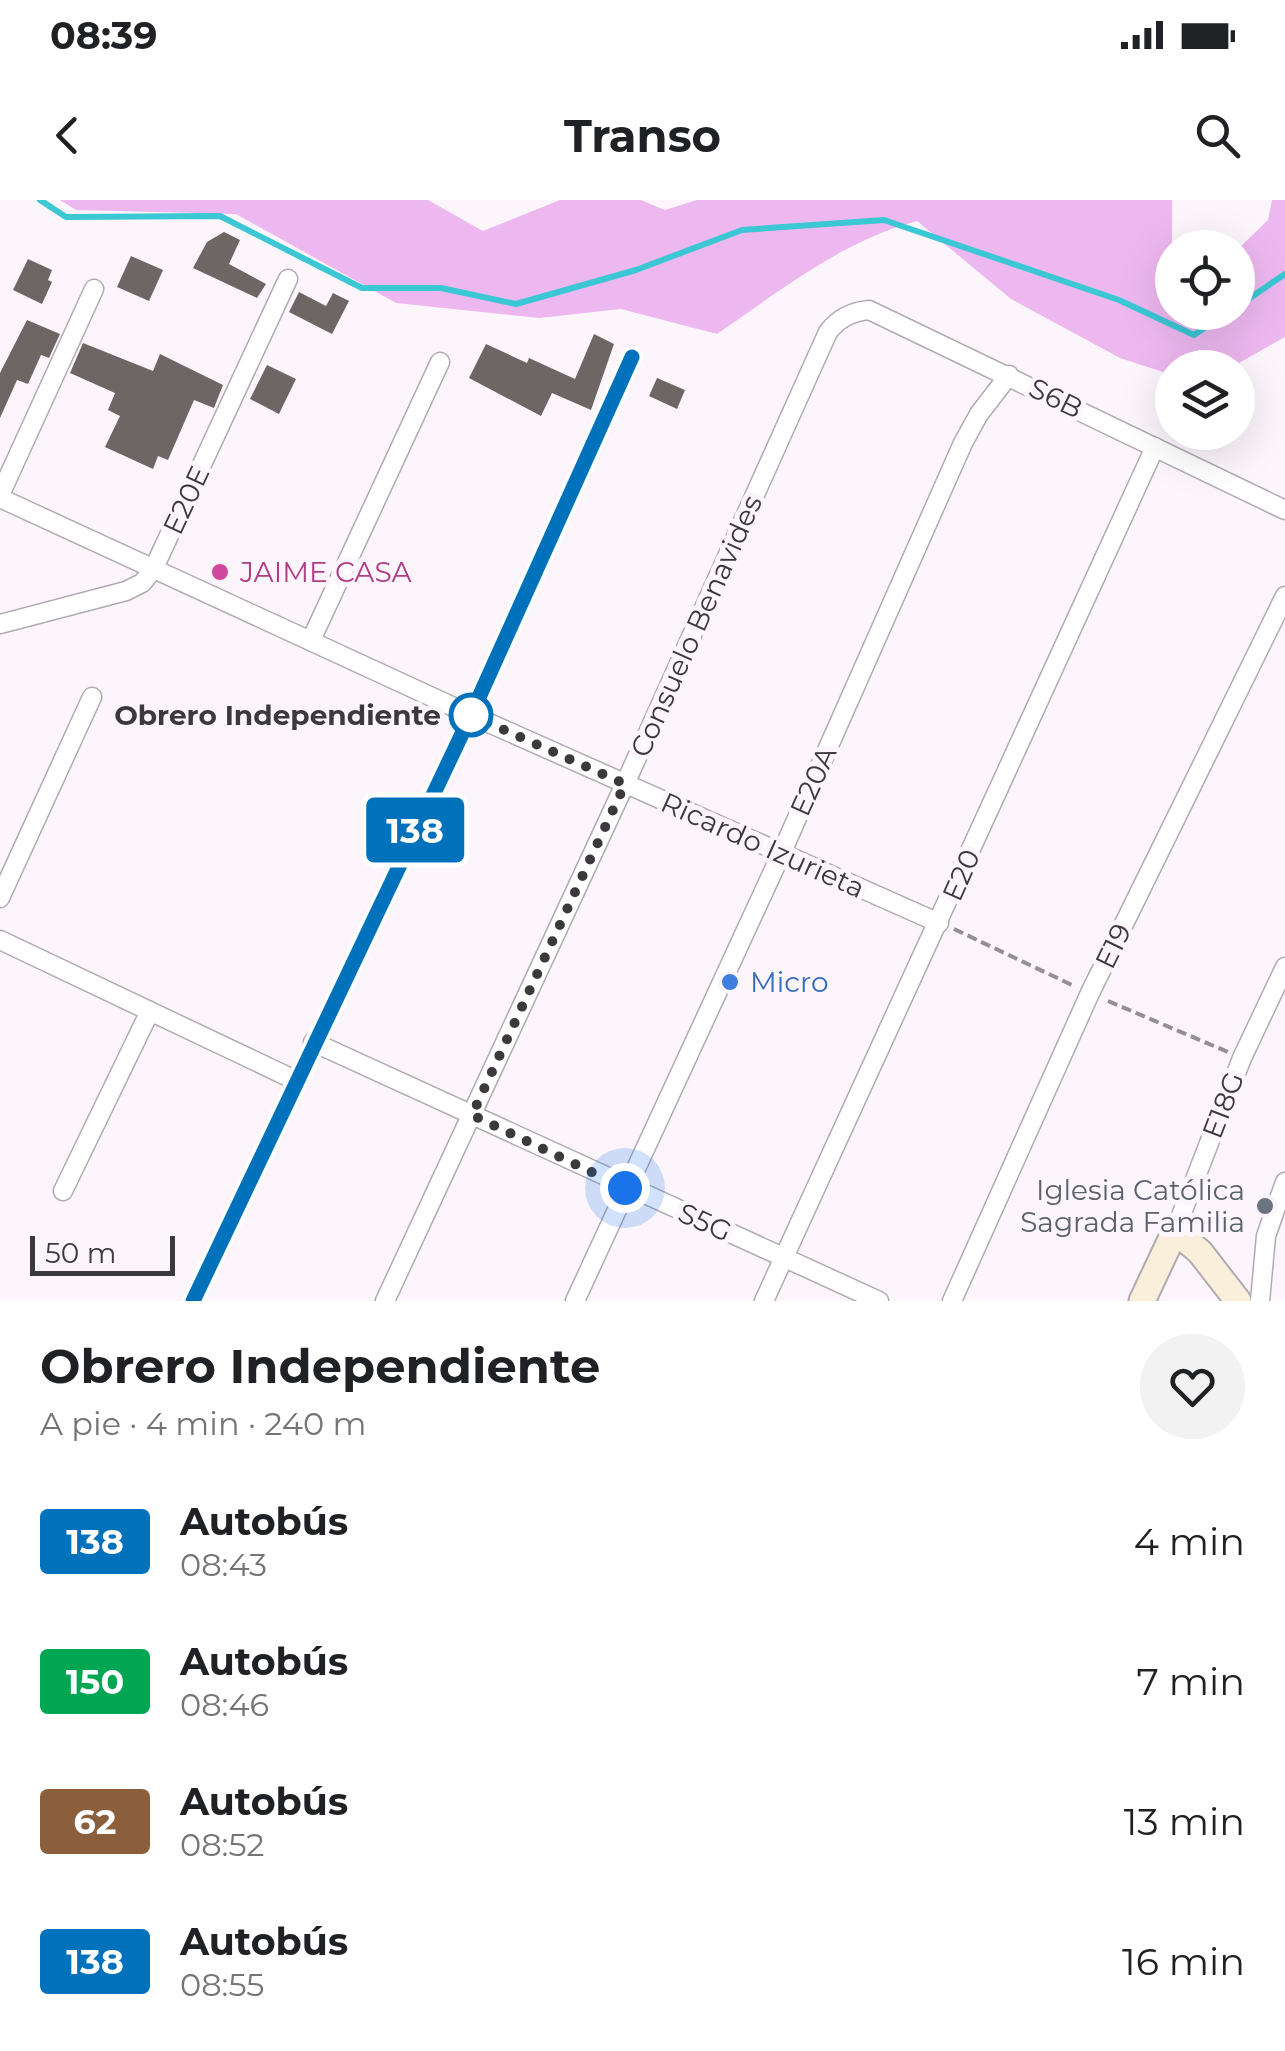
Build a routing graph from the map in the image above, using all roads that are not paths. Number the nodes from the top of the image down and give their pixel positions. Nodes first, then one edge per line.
1 (288, 280) dead end
2 (94, 288) dead end
3 (828, 332) joint
4 (632, 357) dead end
5 (440, 362) dead end
6 (1009, 376) junction
7 (1155, 447) joint
8 (1161, 450) edge
9 (0, 496) edge
10 (1285, 510) edge
11 (153, 570) junction
12 (1285, 596) edge
13 (0, 624) edge
14 (312, 638) junction
15 (92, 697) dead end
16 (471, 715) junction
17 (625, 784) junction
18 (782, 852) junction
19 (0, 898) edge
20 (940, 922) junction
21 (0, 940) edge
22 (1285, 967) edge
23 (150, 1011) junction
24 (313, 1042) junction
25 (295, 1080) junction
26 (472, 1115) junction
27 (1285, 1182) edge
28 (625, 1188) junction
29 (63, 1192) dead end
30 (1174, 1230) junction
31 (784, 1257) junction
32 (193, 1301) edge
33 (385, 1301) edge
34 (575, 1301) edge
35 (764, 1301) edge
36 (879, 1301) edge
37 (952, 1301) edge
38 (1142, 1301) edge
39 (1238, 1301) edge
40 (1260, 1301) edge

1 - 11 street, E20E
2 - 9 street
3 - 6 street, S6B
3 - 17 street, Consuelo Benavides
4 - 16 street
5 - 14 street
6 - 7 street, S6B
6 - 18 street, E20A
7 - 20 street, E20
8 - 10 street, S6B
9 - 11 street, Ricardo Izurieta
11 - 13 street
11 - 14 street, Ricardo Izurieta
12 - 37 street, E19
14 - 16 street, Ricardo Izurieta
15 - 19 street
16 - 17 street, Ricardo Izurieta
16 - 24 street
17 - 18 street, Ricardo Izurieta
17 - 26 street, Consuelo Benavides
18 - 20 street, Ricardo Izurieta
18 - 28 street, E20A
20 - 31 street, E20
21 - 23 street
22 - 30 street, E18G
23 - 25 street
23 - 29 street
24 - 25 street
24 - 26 street, S5G
25 - 32 street
26 - 28 street, S5G
26 - 33 street, Consuelo Benavides
27 - 40 street
28 - 31 street, S5G
28 - 34 street, E20A
30 - 38 street, E18G
30 - 39 street
31 - 35 street, E20
31 - 36 street, S5G

